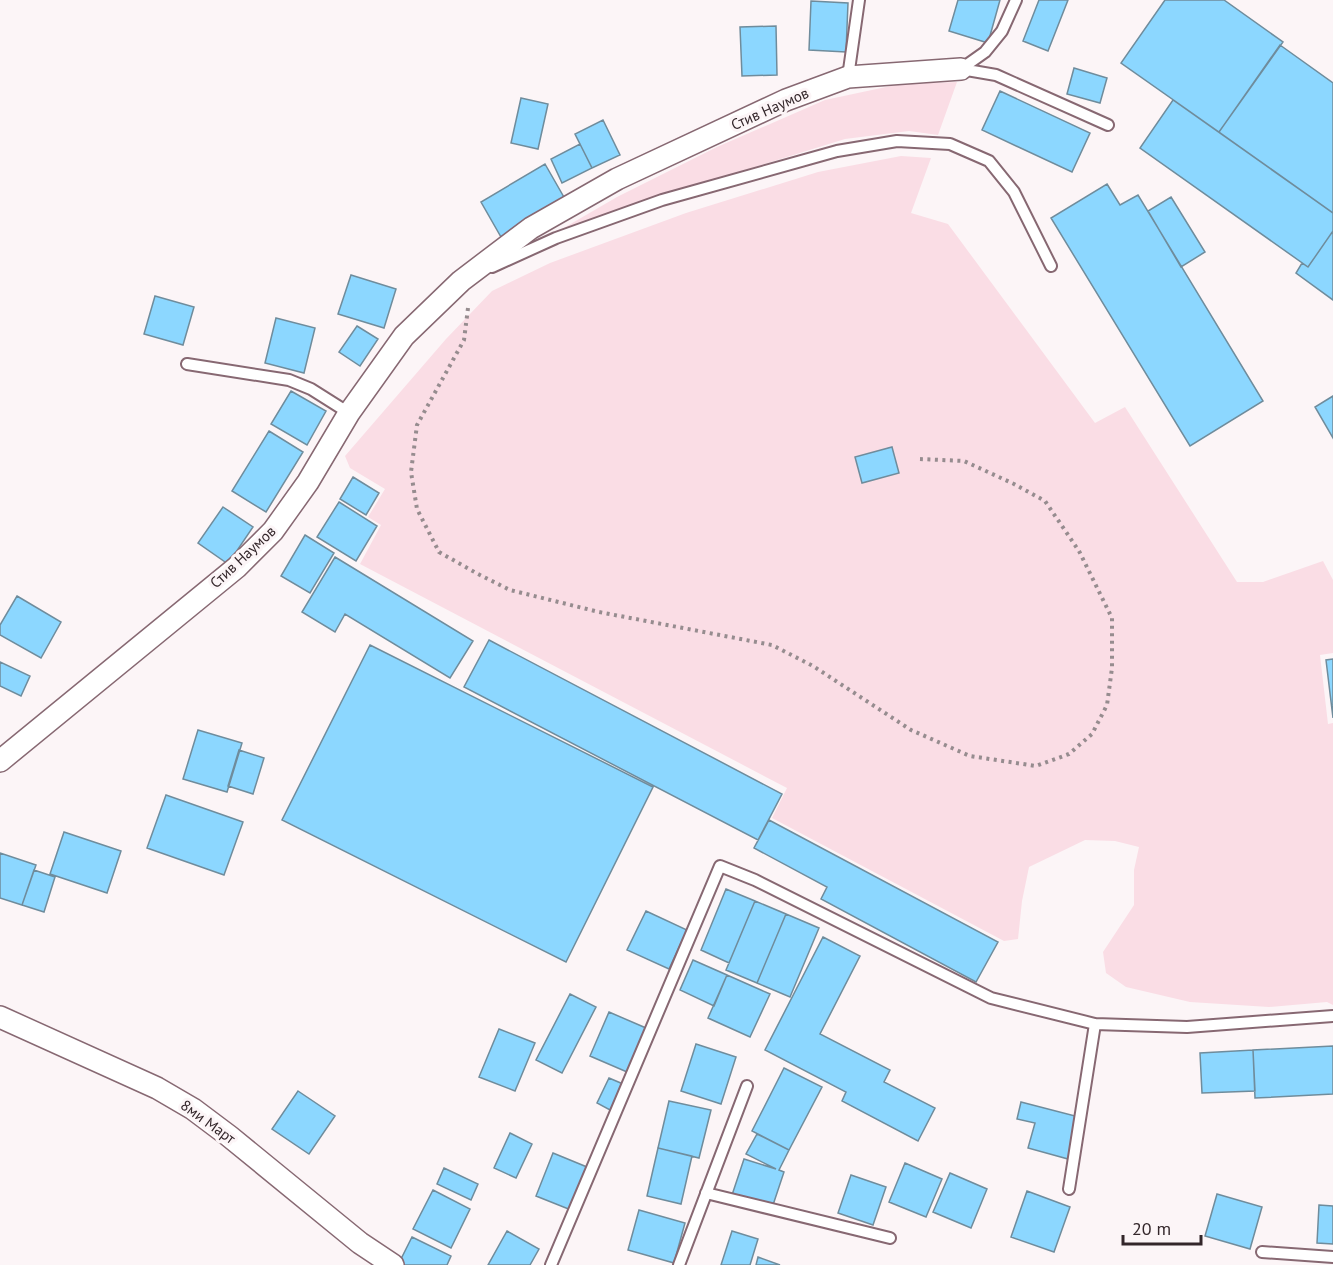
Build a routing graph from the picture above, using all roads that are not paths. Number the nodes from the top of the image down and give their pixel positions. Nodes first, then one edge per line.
1 (859, 0) edge
2 (1016, 0) edge
3 (961, 69) junction
4 (848, 77) junction
5 (1108, 124) dead end
6 (1051, 266) dead end
7 (461, 281) junction
8 (187, 364) dead end
9 (349, 413) junction
10 (0, 761) edge
11 (1333, 1016) edge
12 (0, 1017) edge
13 (1095, 1024) junction
14 (747, 1086) dead end
15 (1070, 1189) dead end
16 (706, 1192) junction
17 (890, 1238) dead end
18 (1262, 1251) dead end
19 (1333, 1257) edge
20 (393, 1265) edge
21 (551, 1265) edge
22 (679, 1265) edge

1 - 4 lane
2 - 3 lane
3 - 4 street, Стив Наумов
3 - 5 lane, Стив Наумов
4 - 7 street, Стив Наумов
6 - 7 lane, Стив Наумов
7 - 9 street, Стив Наумов
8 - 9 lane
9 - 10 street, Стив Наумов
11 - 13 lane
12 - 20 street, 8ми Март
13 - 15 lane
13 - 21 lane
14 - 16 lane
16 - 17 lane
16 - 22 lane
18 - 19 lane

